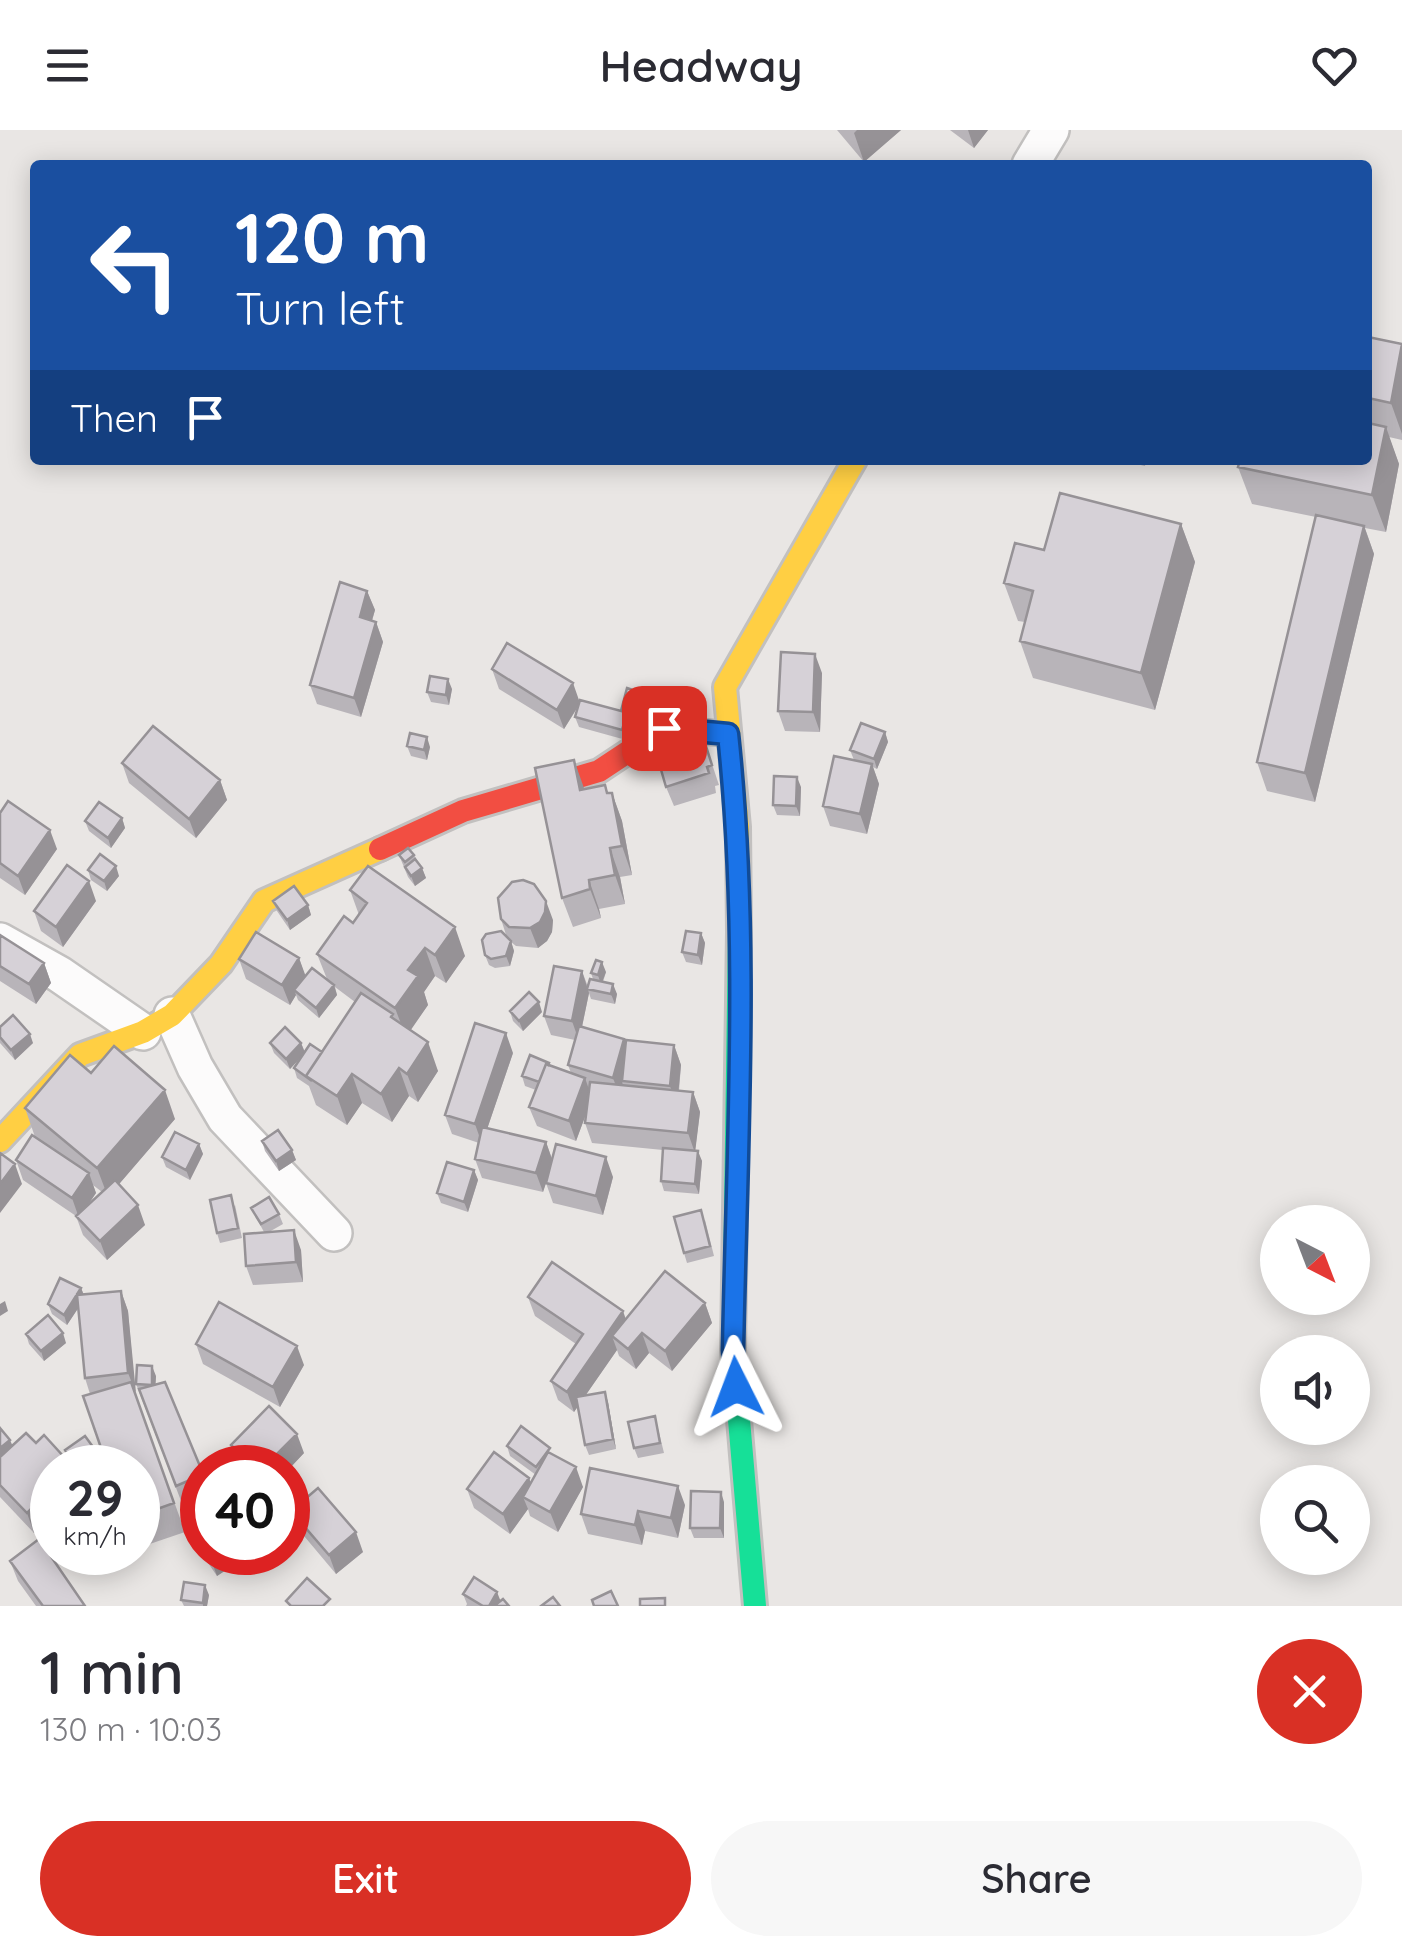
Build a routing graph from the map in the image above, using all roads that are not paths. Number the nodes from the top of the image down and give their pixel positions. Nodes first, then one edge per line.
1 (1051, 130) edge
2 (1033, 160) edge
3 (852, 465) edge
4 (728, 734) junction
5 (0, 941) edge
6 (157, 1023) junction
7 (0, 1141) edge
8 (334, 1233) dead end
9 (755, 1606) edge

1 - 2 street
3 - 4 street
4 - 6 street
4 - 9 street
5 - 6 street
6 - 7 street
6 - 8 street

